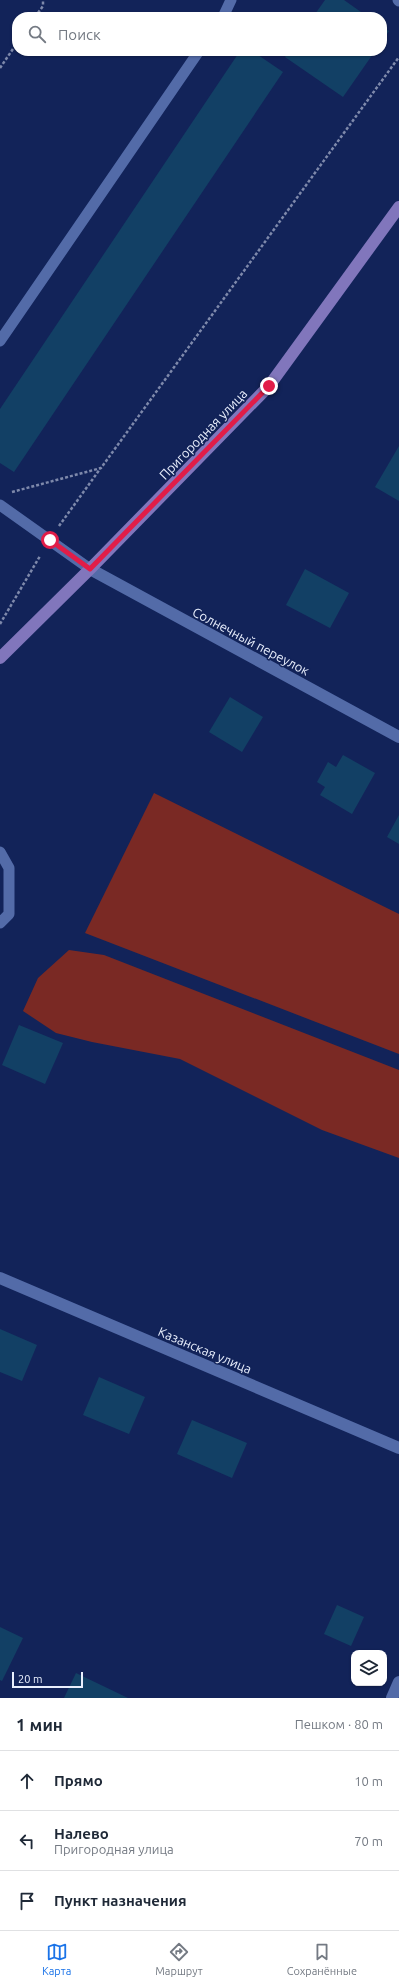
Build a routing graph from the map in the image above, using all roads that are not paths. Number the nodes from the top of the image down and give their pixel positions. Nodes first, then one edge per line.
1 (231, 0) edge
2 (225, 12) edge
3 (196, 56) edge
4 (399, 207) edge
5 (0, 341) edge
6 (0, 505) edge
7 (90, 569) junction
8 (0, 658) edge
9 (399, 736) edge
10 (0, 852) edge
11 (0, 923) edge
12 (0, 1278) edge
13 (399, 1448) edge
14 (399, 1682) edge
15 (392, 1698) edge

1 - 2 lane
3 - 5 lane
4 - 7 street, Пригородная улица
6 - 7 lane
7 - 8 street, Пригородная улица
7 - 9 street, Солнечный переулок
10 - 11 lane
12 - 13 street, Казанская улица
14 - 15 street

